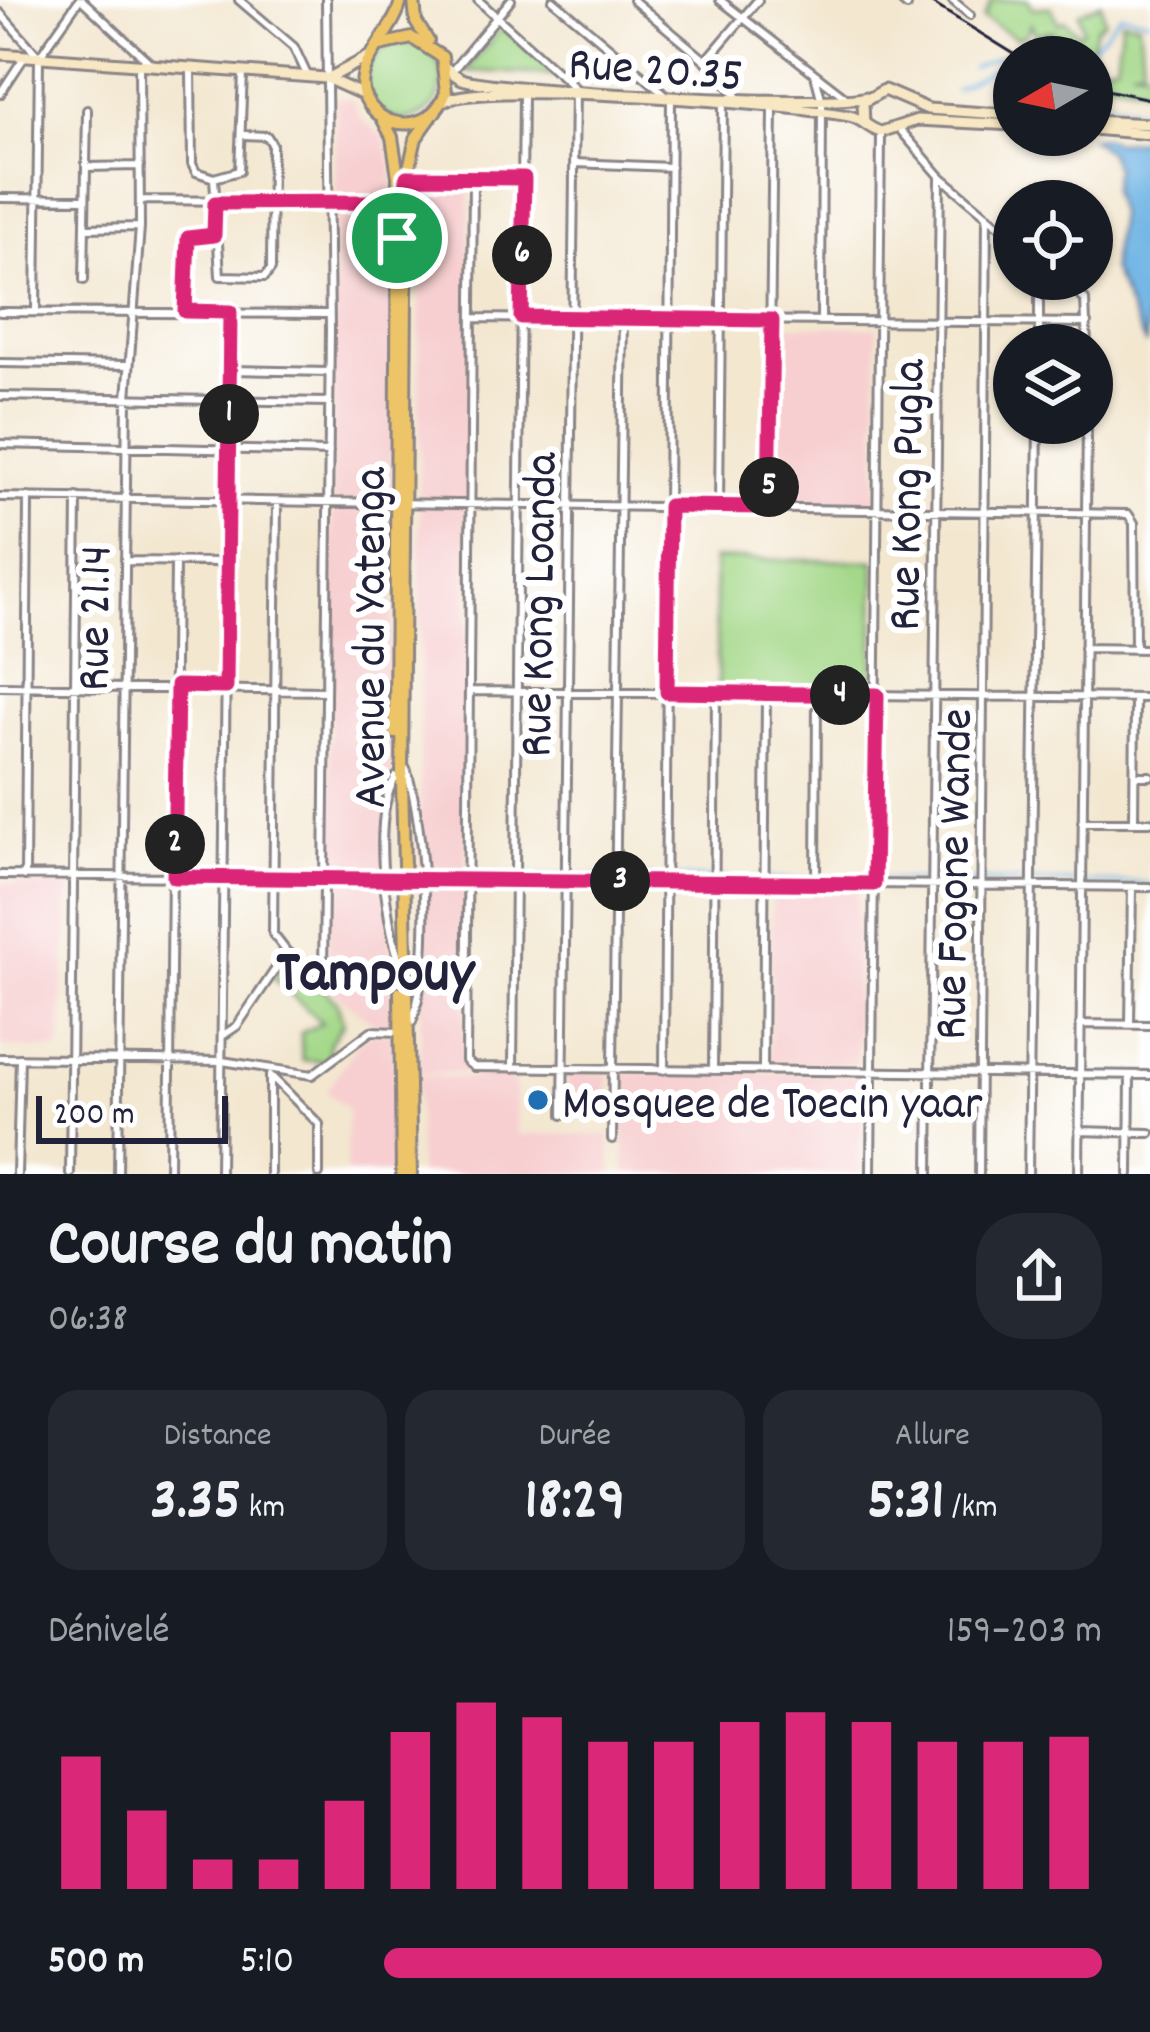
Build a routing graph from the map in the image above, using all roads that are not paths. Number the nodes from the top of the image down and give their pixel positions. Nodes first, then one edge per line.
1 (80, 0) edge
2 (239, 0) edge
3 (401, 0) edge
4 (478, 0) edge
5 (512, 0) edge
6 (553, 0) edge
7 (633, 0) edge
8 (721, 0) edge
9 (758, 0) edge
10 (952, 0) edge
11 (324, 1) edge
12 (416, 4) edge
13 (0, 13) edge
14 (970, 15) dead end
15 (496, 18) junction
16 (743, 19) junction
17 (380, 45) junction
18 (434, 48) junction
19 (0, 54) edge
20 (25, 56) junction
21 (370, 56) junction
22 (39, 57) junction
23 (706, 61) junction
24 (145, 64) junction
25 (191, 69) junction
26 (449, 70) junction
27 (242, 71) junction
28 (815, 75) junction
29 (308, 76) junction
30 (326, 78) junction
31 (575, 92) junction
32 (523, 93) junction
33 (0, 94) edge
34 (364, 94) junction
35 (866, 97) junction
36 (668, 98) junction
37 (739, 98) junction
38 (899, 100) junction
39 (723, 101) junction
40 (850, 101) junction
41 (440, 106) junction
42 (822, 108) junction
43 (87, 110) dead end
44 (773, 110) junction
45 (993, 114) edge
46 (381, 116) junction
47 (864, 123) junction
48 (898, 124) junction
49 (1150, 124) edge
50 (993, 125) edge
51 (1113, 125) edge
52 (1113, 128) edge
53 (881, 132) junction
54 (244, 134) junction
55 (1150, 134) edge
56 (574, 163) junction
57 (140, 166) junction
58 (86, 167) junction
59 (671, 167) junction
60 (940, 176) junction
61 (407, 177) junction
62 (473, 177) junction
63 (214, 178) junction
64 (524, 178) junction
65 (0, 198) edge
66 (36, 198) junction
67 (85, 199) junction
68 (141, 200) junction
69 (272, 202) junction
70 (328, 202) junction
71 (215, 203) junction
72 (987, 215) junction
73 (993, 220) edge
74 (140, 227) junction
75 (86, 228) junction
76 (214, 235) junction
77 (397, 238) junction
78 (401, 273) junction
79 (84, 280) dead end
80 (1040, 300) edge
81 (1084, 300) edge
82 (185, 311) junction
83 (0, 312) edge
84 (36, 312) junction
85 (230, 312) junction
86 (133, 313) junction
87 (327, 314) junction
88 (521, 317) junction
89 (572, 317) junction
90 (472, 318) junction
91 (623, 318) junction
92 (671, 319) junction
93 (721, 320) junction
94 (772, 320) junction
95 (821, 321) junction
96 (880, 321) junction
97 (938, 322) junction
98 (988, 323) junction
99 (1040, 323) junction
100 (1087, 323) joint
101 (0, 363) edge
102 (128, 365) junction
103 (230, 370) junction
104 (329, 372) junction
105 (0, 396) edge
106 (127, 398) junction
107 (229, 400) junction
108 (329, 402) junction
109 (0, 444) edge
110 (1038, 444) edge
111 (1087, 444) edge
112 (127, 445) junction
113 (229, 451) junction
114 (328, 452) junction
115 (28, 496) junction
116 (0, 497) edge
117 (77, 497) junction
118 (126, 497) junction
119 (228, 502) junction
120 (277, 502) junction
121 (328, 502) junction
122 (520, 504) junction
123 (571, 504) junction
124 (398, 505) junction
125 (469, 505) junction
126 (621, 505) junction
127 (669, 506) junction
128 (719, 506) junction
129 (878, 506) junction
130 (769, 507) junction
131 (936, 508) junction
132 (986, 508) junction
133 (1036, 509) junction
134 (1086, 511) junction
135 (125, 561) junction
136 (175, 561) junction
137 (227, 562) junction
138 (1084, 648) junction
139 (1135, 649) junction
140 (1150, 649) edge
141 (24, 685) junction
142 (74, 685) junction
143 (0, 686) edge
144 (123, 686) junction
145 (177, 686) junction
146 (226, 687) junction
147 (275, 687) junction
148 (518, 690) junction
149 (326, 691) junction
150 (568, 691) junction
151 (468, 692) junction
152 (617, 692) junction
153 (667, 692) junction
154 (716, 693) junction
155 (766, 694) junction
156 (817, 695) junction
157 (877, 695) junction
158 (934, 696) junction
159 (985, 696) junction
160 (1034, 697) junction
161 (1084, 697) junction
162 (1135, 698) junction
163 (1150, 698) edge
164 (402, 760) junction
165 (1135, 776) junction
166 (1150, 776) edge
167 (1082, 822) junction
168 (1134, 822) junction
169 (1150, 822) edge
170 (0, 875) edge
171 (26, 876) junction
172 (275, 876) junction
173 (124, 877) junction
174 (174, 877) junction
175 (74, 878) junction
176 (224, 878) junction
177 (324, 878) junction
178 (396, 878) junction
179 (420, 880) junction
180 (464, 880) junction
181 (514, 880) junction
182 (563, 880) junction
183 (614, 881) junction
184 (663, 882) junction
185 (714, 882) junction
186 (764, 883) junction
187 (874, 884) junction
188 (933, 885) junction
189 (983, 885) junction
190 (816, 886) junction
191 (1032, 886) junction
192 (1082, 886) junction
193 (1132, 887) junction
194 (1150, 887) edge
195 (287, 952) junction
196 (1081, 1024) junction
197 (1130, 1024) junction
198 (1150, 1025) edge
199 (404, 1032) junction
200 (222, 1036) junction
201 (0, 1058) edge
202 (20, 1058) junction
203 (70, 1059) junction
204 (118, 1059) junction
205 (170, 1060) junction
206 (222, 1061) junction
207 (513, 1068) junction
208 (763, 1068) junction
209 (564, 1069) junction
210 (614, 1069) junction
211 (872, 1069) junction
212 (664, 1070) junction
213 (712, 1070) junction
214 (930, 1070) junction
215 (980, 1070) junction
216 (1029, 1070) junction
217 (270, 1072) junction
218 (1081, 1075) junction
219 (1130, 1075) junction
220 (1150, 1075) edge
221 (563, 1115) dead end
222 (1079, 1131) junction
223 (1129, 1132) junction
224 (1150, 1133) edge
225 (612, 1139) dead end
226 (17, 1174) edge
227 (70, 1174) edge
228 (118, 1174) edge
229 (169, 1174) edge
230 (220, 1174) edge
231 (270, 1174) edge
232 (320, 1174) edge
233 (407, 1174) edge
234 (871, 1174) edge
235 (929, 1174) edge
236 (980, 1174) edge
237 (1028, 1174) edge
238 (1079, 1174) edge
239 (1129, 1174) edge

1 - 22 street
1 - 24 street
2 - 29 street
3 - 17 main road
4 - 15 street
5 - 15 street
6 - 36 street
7 - 23 street
8 - 16 street
9 - 16 street
10 - 14 street
11 - 30 street
12 - 18 main road
13 - 22 street
15 - 26 street
15 - 31 street
16 - 23 street
16 - 28 street
17 - 18 main road
17 - 21 main road
18 - 26 main road
19 - 20 main road
20 - 22 main road
20 - 33 street
21 - 30 main road
21 - 34 main road
22 - 24 main road
22 - 66 street
23 - 37 street
24 - 25 main road
24 - 57 street, Rue 21.14
25 - 27 main road
25 - 63 street
26 - 31 main road, Rue 20.35
26 - 41 main road
27 - 29 main road
27 - 54 street
28 - 40 street
28 - 42 street
29 - 30 main road
30 - 34 main road
30 - 70 street
31 - 32 main road, Rue 20.35
31 - 36 main road, Rue 20.35
31 - 56 street, Rue Kong Loanda
32 - 41 main road, Rue 20.35
32 - 64 street
34 - 46 main road
35 - 38 main road
35 - 40 main road, Rue 20.35
35 - 47 main road
36 - 39 main road, Rue 20.35
36 - 59 street
37 - 39 main road, Rue 20.35
37 - 42 main road, Rue 20.35
38 - 45 main road
38 - 48 main road
39 - 44 main road, Rue 20.35
39 - 93 street
40 - 42 main road, Rue 20.35
41 - 46 main road
41 - 61 main road, Avenue du Yatenga
42 - 44 main road, Rue 20.35
42 - 47 main road, Rue 20.35
42 - 95 street
43 - 58 street
44 - 94 street
46 - 77 main road, Avenue du Yatenga
47 - 53 main road
48 - 50 main road
48 - 53 main road
48 - 60 street
49 - 51 main road
52 - 55 main road
53 - 96 street
54 - 63 street
54 - 69 street
56 - 59 street
56 - 89 street, Rue Kong Loanda
57 - 58 street
57 - 68 street, Rue 21.14
58 - 67 street
59 - 92 street
60 - 72 street
60 - 97 street, Rue Kong Pugla
61 - 62 street
61 - 78 main road, Avenue du Yatenga
62 - 64 street
62 - 90 street
63 - 71 street
64 - 88 street
65 - 66 street
66 - 67 street
66 - 84 street
67 - 75 street
68 - 71 street
68 - 74 street, Rue 21.14
69 - 70 street
69 - 71 street
69 - 76 street
70 - 77 street
70 - 87 street
71 - 76 street
72 - 73 street
72 - 98 street, Rue Fogone Wande
74 - 75 street
74 - 86 street, Rue 21.14
75 - 79 street
76 - 82 street
77 - 78 main road, Avenue du Yatenga
78 - 124 main road, Avenue du Yatenga
80 - 99 street
81 - 100 street
82 - 85 street
82 - 86 street
83 - 84 street
84 - 86 street
85 - 87 street
85 - 103 street
86 - 102 street, Rue 21.14
87 - 104 street
88 - 89 street
88 - 90 street
88 - 122 street
89 - 91 street
89 - 123 street, Rue Kong Loanda
90 - 125 street
91 - 92 street
91 - 126 street
92 - 93 street
92 - 127 street
93 - 94 street
93 - 128 street
94 - 95 street
94 - 130 street
95 - 96 street
96 - 97 street
96 - 129 street
97 - 98 street
97 - 131 street, Rue Kong Pugla
98 - 99 street
98 - 132 street, Rue Fogone Wande
99 - 100 street
101 - 102 street
102 - 106 street, Rue 21.14
103 - 104 street
103 - 107 street
104 - 108 street
105 - 106 street
106 - 107 street
106 - 112 street, Rue 21.14
107 - 108 street
107 - 113 street
108 - 114 street
109 - 112 street
110 - 133 street
111 - 134 street
112 - 113 street
112 - 118 street, Rue 21.14
113 - 114 street
113 - 119 street
114 - 121 street
115 - 116 street
115 - 117 street
115 - 141 street
117 - 118 street
117 - 142 street
118 - 119 street
118 - 135 street, Rue 21.14
119 - 120 street
119 - 137 street
120 - 121 street
120 - 147 street
121 - 124 street
121 - 149 street
122 - 123 street
122 - 125 street
122 - 148 street
123 - 126 street
123 - 150 street, Rue Kong Loanda
124 - 125 street
124 - 164 main road, Avenue du Yatenga
124 - 178 main road, Avenue du Yatenga
125 - 151 street
126 - 127 street
126 - 152 street
127 - 128 street
127 - 153 street
128 - 130 street
129 - 130 street
129 - 131 street
129 - 157 street
131 - 132 street
131 - 158 street, Rue Kong Pugla
132 - 133 street
132 - 159 street, Rue Fogone Wande
133 - 134 street
133 - 160 street
134 - 138 street
134 - 139 street
135 - 136 street
135 - 144 street, Rue 21.14
136 - 137 street
136 - 145 street
137 - 146 street
138 - 139 street
138 - 161 street
139 - 140 street
141 - 142 street
141 - 143 street
141 - 171 street
142 - 144 street
142 - 175 street
144 - 145 street
144 - 173 street, Rue 21.14
145 - 146 street
145 - 174 street
146 - 147 street
146 - 176 street
147 - 149 street
147 - 172 street
148 - 150 street
148 - 151 street
148 - 181 street
149 - 177 street
150 - 152 street
150 - 182 street, Rue Kong Loanda
151 - 180 street
152 - 153 street
152 - 183 street
153 - 154 street
153 - 184 street
154 - 155 street
154 - 185 street
155 - 156 street
155 - 186 street
156 - 157 street
156 - 190 street
157 - 158 street
157 - 187 street
158 - 159 street
158 - 188 street, Rue Kong Pugla
159 - 160 street
159 - 189 street, Rue Fogone Wande
160 - 161 street
160 - 191 street
161 - 162 street
161 - 167 street
162 - 163 street
162 - 165 street
164 - 178 main road, Avenue du Yatenga
164 - 179 street
165 - 166 street
165 - 168 street
167 - 168 street
167 - 192 street
168 - 169 street
170 - 171 street
171 - 175 street
172 - 176 street
172 - 177 street
172 - 195 street
173 - 174 street
173 - 175 street
173 - 204 street, Rue 21.14
174 - 176 street
174 - 205 street
175 - 203 street
176 - 200 street
177 - 178 street
177 - 195 street
178 - 179 street
178 - 199 main road, Avenue du Yatenga
178 - 199 main road, Avenue du Yatenga
179 - 180 street
179 - 199 street
180 - 181 street
180 - 207 street
181 - 182 street
181 - 207 street
182 - 183 street
182 - 209 street, Rue Kong Loanda
183 - 184 street
183 - 210 street
184 - 185 street
184 - 212 street
185 - 186 street
185 - 213 street
186 - 190 street
186 - 208 street
187 - 188 street
187 - 190 street
187 - 211 street
188 - 189 street
188 - 214 street, Rue Kong Pugla
189 - 191 street
189 - 215 street, Rue Fogone Wande
191 - 192 street
191 - 216 street
192 - 193 street
192 - 196 street
193 - 194 street
193 - 197 street
195 - 200 street
196 - 197 street
196 - 218 street
197 - 198 street
199 - 217 street
199 - 233 main road, Avenue du Yatenga
200 - 206 street
201 - 202 street
202 - 203 street
202 - 226 street
203 - 204 street
203 - 227 street
204 - 205 street
204 - 228 street, Rue 21.14
205 - 206 street
205 - 229 street
206 - 217 street
206 - 230 street
207 - 209 street
208 - 211 street
208 - 213 street
209 - 210 street
209 - 221 street, Rue Kong Loanda
210 - 212 street
210 - 225 street
211 - 214 street
211 - 234 street
212 - 213 street
214 - 215 street
214 - 235 street, Rue Kong Pugla
215 - 216 street
215 - 236 street, Rue Fogone Wande
216 - 218 street
216 - 237 street
217 - 231 street
217 - 232 street
218 - 219 street
218 - 222 street
219 - 220 street
219 - 223 street
222 - 223 street
222 - 238 street
223 - 224 street
223 - 239 street

